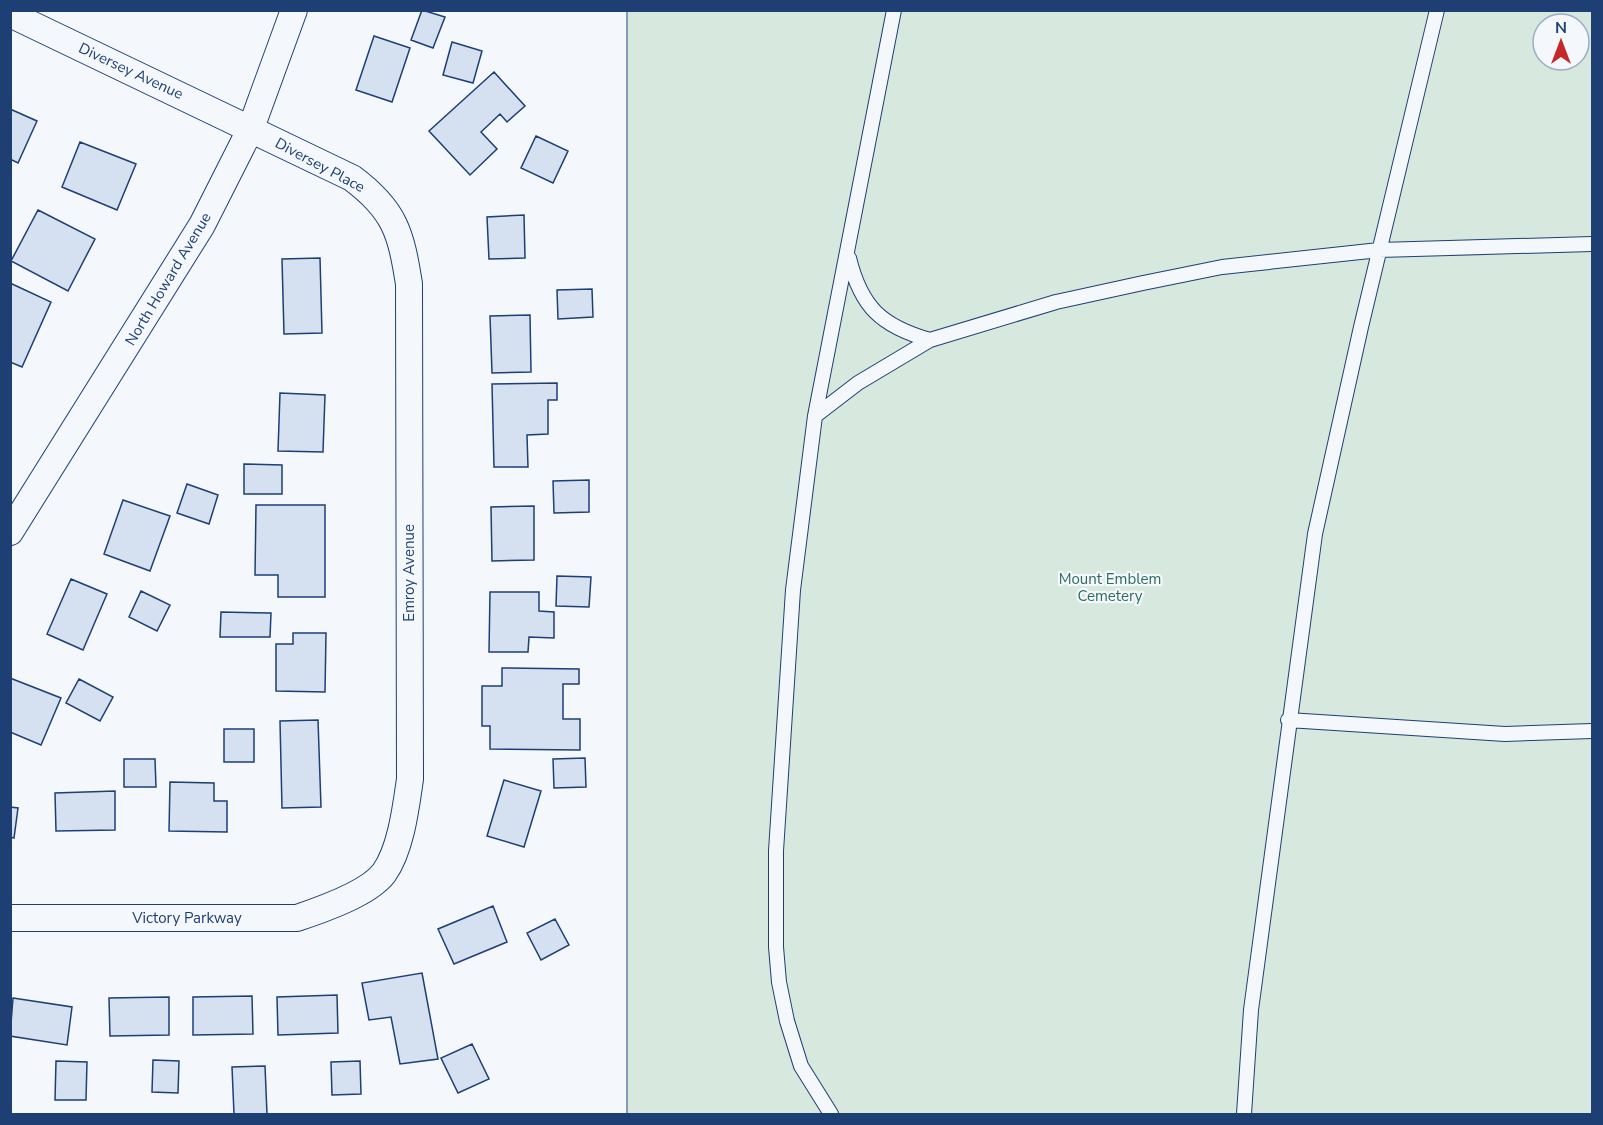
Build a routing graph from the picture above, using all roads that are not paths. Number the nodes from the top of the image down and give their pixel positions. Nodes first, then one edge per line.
1 (294, 10) edge
2 (894, 10) edge
3 (1437, 10) edge
4 (10, 14) edge
5 (251, 128) junction
6 (401, 238) joint
7 (1593, 244) edge
8 (1379, 250) junction
9 (848, 254) junction
10 (930, 340) junction
11 (815, 416) junction
12 (10, 532) edge
13 (1288, 720) junction
14 (1593, 731) edge
15 (358, 892) joint
16 (10, 918) edge
17 (831, 1114) edge
18 (1244, 1114) edge

1 - 5 street, North Howard Avenue
2 - 9 lane
3 - 8 lane
4 - 5 street, Diversey Avenue
5 - 6 street, Diversey Place
5 - 12 street, North Howard Avenue
6 - 15 street, Emroy Avenue
7 - 8 lane
8 - 10 lane
8 - 13 lane
9 - 10 lane
9 - 11 lane
10 - 11 lane
11 - 17 lane
13 - 14 lane
13 - 18 lane
15 - 16 street, Victory Parkway

